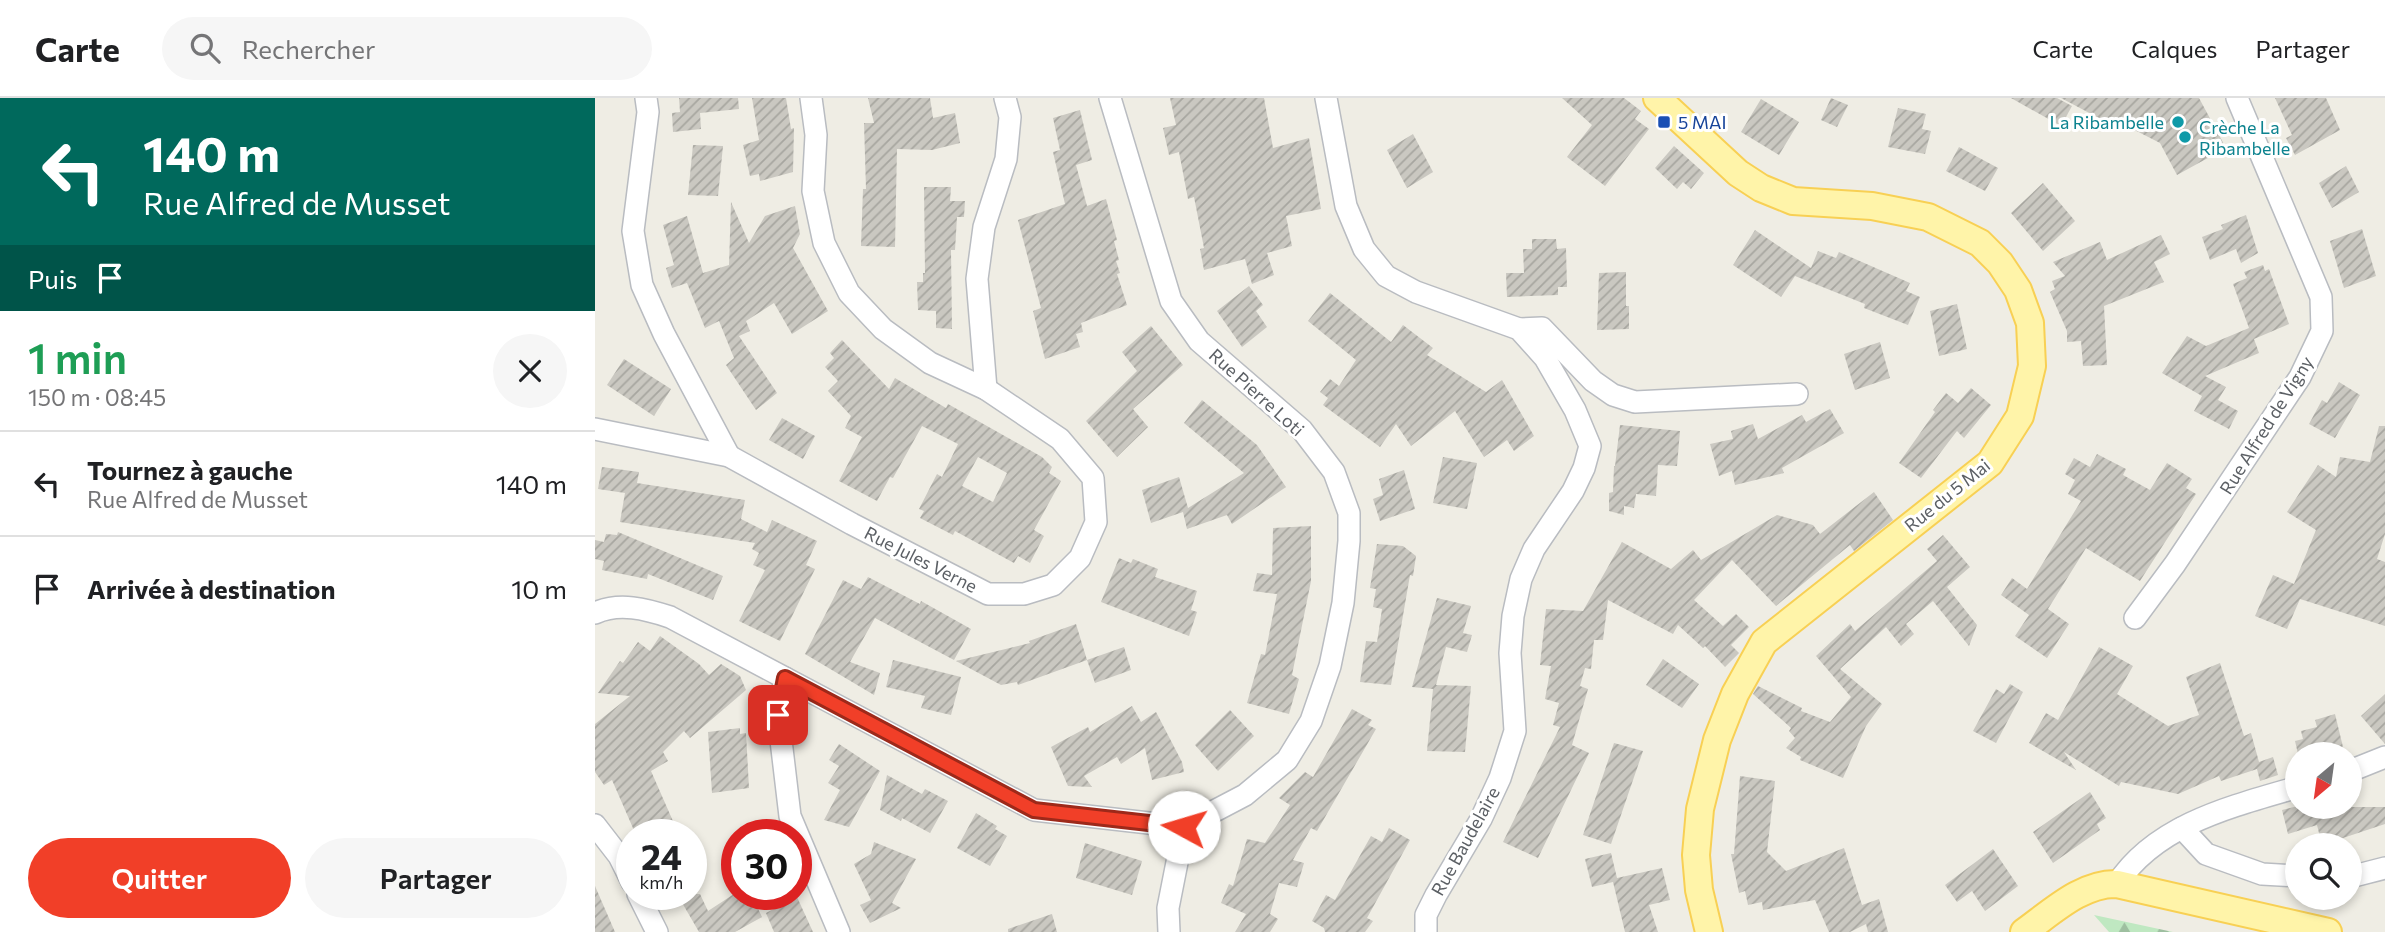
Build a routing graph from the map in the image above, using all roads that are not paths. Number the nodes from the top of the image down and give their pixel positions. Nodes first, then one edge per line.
1 (646, 98) edge
2 (811, 98) edge
3 (1005, 98) edge
4 (1110, 98) edge
5 (1326, 98) edge
6 (1657, 98) edge
7 (2237, 98) edge
8 (1519, 330) junction
9 (986, 390) junction
10 (1797, 394) dead end
11 (595, 429) edge
12 (729, 456) junction
13 (595, 613) edge
14 (2135, 618) dead end
15 (785, 678) junction
16 (2385, 757) edge
17 (2363, 766) edge
18 (2285, 791) edge
19 (595, 825) edge
20 (1184, 827) junction
21 (2182, 828) junction
22 (616, 852) edge
23 (2385, 868) edge
24 (2362, 874) edge
25 (2285, 875) edge
26 (2117, 884) junction
27 (646, 910) edge
28 (657, 932) edge
29 (839, 932) edge
30 (1169, 932) edge
31 (1426, 932) edge
32 (1709, 932) edge
33 (2024, 932) edge
34 (2328, 932) edge

1 - 12 street
2 - 9 street, Rue Jules Verne
3 - 9 street
4 - 20 street, Rue Pierre Loti
5 - 8 street, Rue Baudelaire
6 - 32 main road, Rue du 5 Mai
7 - 14 street, Rue Alfred de Vigny
8 - 10 street, Rue Baudelaire
8 - 31 street, Rue Baudelaire
9 - 12 street, Rue Jules Verne
11 - 12 street, Rue Jules Verne
13 - 15 street
15 - 20 street
15 - 29 street
16 - 17 street
18 - 21 street
19 - 22 street
20 - 30 street
21 - 25 street
21 - 26 street
23 - 24 street
26 - 33 main road
26 - 34 main road
27 - 28 street

